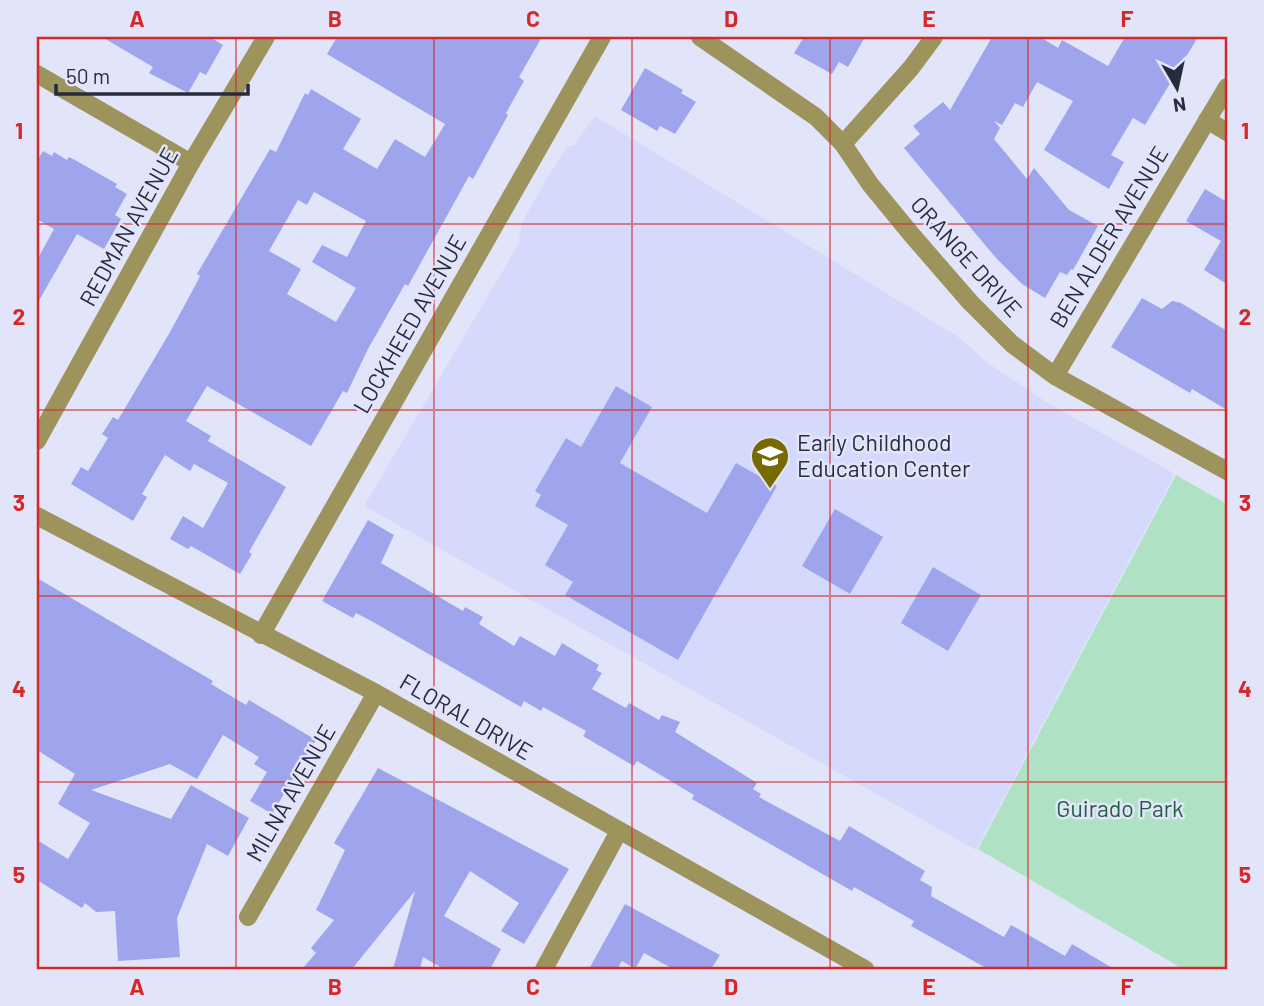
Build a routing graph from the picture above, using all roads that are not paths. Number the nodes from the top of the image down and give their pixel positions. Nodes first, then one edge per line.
1 (266, 37) edge
2 (602, 37) edge
3 (700, 37) edge
4 (934, 37) edge
5 (37, 74) edge
6 (1227, 87) edge
7 (1207, 120) junction
8 (1227, 132) edge
9 (843, 144) junction
10 (191, 163) junction
11 (1055, 376) junction
12 (37, 441) edge
13 (1227, 471) edge
14 (37, 516) edge
15 (261, 635) junction
16 (376, 693) junction
17 (618, 833) junction
18 (248, 917) dead end
19 (544, 969) edge
20 (865, 969) edge

1 - 10 street, REDMAN AVENUE
2 - 15 street, LOCKHEED AVENUE
3 - 9 street, ORANGE DRIVE
4 - 9 street
5 - 10 street
6 - 7 street, BEN ALDER AVENUE
7 - 8 street
7 - 11 street, BEN ALDER AVENUE
9 - 11 street, ORANGE DRIVE
10 - 12 street, REDMAN AVENUE
11 - 13 street, ORANGE DRIVE
14 - 15 street, FLORAL DRIVE
15 - 16 street, FLORAL DRIVE
16 - 17 street, FLORAL DRIVE
16 - 18 street, MILNA AVENUE
17 - 19 street
17 - 20 street, FLORAL DRIVE

